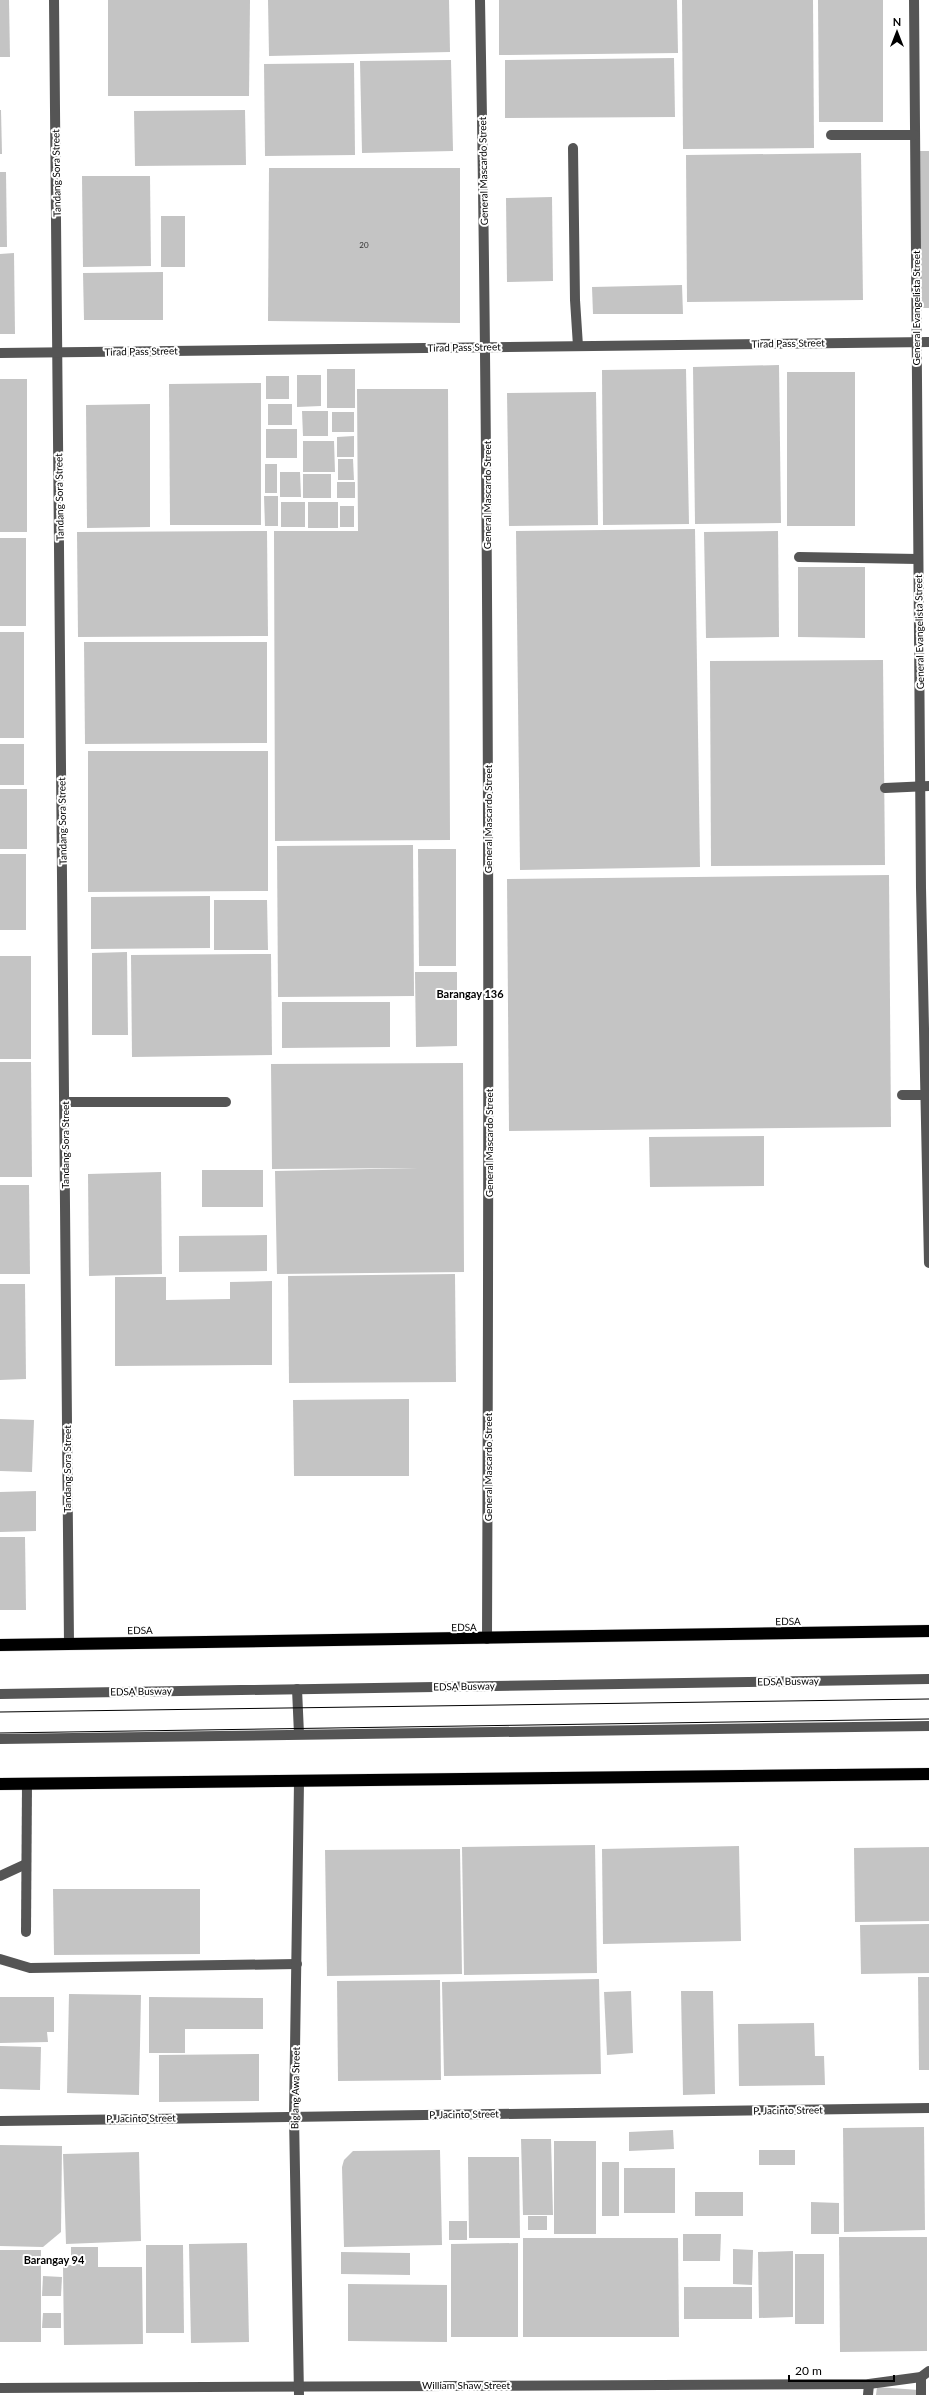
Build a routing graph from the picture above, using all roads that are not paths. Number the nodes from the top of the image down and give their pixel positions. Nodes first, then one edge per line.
1 (54, 0) edge
2 (480, 0) edge
3 (914, 0) edge
4 (832, 135) dead end
5 (915, 135) junction
6 (573, 148) dead end
7 (916, 342) junction
8 (929, 342) edge
9 (578, 346) junction
10 (486, 347) junction
11 (58, 352) junction
12 (0, 353) edge
13 (799, 558) dead end
14 (918, 559) junction
15 (925, 786) edge
16 (885, 788) dead end
17 (925, 888) edge
18 (927, 1072) edge
19 (902, 1095) dead end
20 (926, 1095) junction
21 (65, 1102) junction
22 (226, 1102) dead end
23 (929, 1263) edge
24 (929, 1631) edge
25 (487, 1639) junction
26 (68, 1643) junction
27 (0, 1645) edge
28 (929, 1679) edge
29 (297, 1689) junction
30 (0, 1694) edge
31 (929, 1726) edge
32 (299, 1734) junction
33 (0, 1739) edge
34 (929, 1774) edge
35 (299, 1782) junction
36 (0, 1784) edge
37 (27, 1784) junction
38 (26, 1864) junction
39 (0, 1876) edge
40 (26, 1932) dead end
41 (0, 1959) edge
42 (297, 1964) junction
43 (929, 2108) edge
44 (294, 2116) junction
45 (0, 2121) edge
46 (925, 2374) edge
47 (869, 2384) junction
48 (0, 2388) edge
49 (298, 2390) edge
50 (868, 2395) edge
51 (921, 2395) edge

1 - 11 street, Tandang Sora Street
2 - 10 street, General Mascardo Street
3 - 5 street, General Evangelista Street
4 - 5 street
5 - 7 street, General Evangelista Street
6 - 9 street
7 - 8 street, Tirad Pass Street
7 - 9 street, Tirad Pass Street
7 - 14 street, General Evangelista Street
9 - 10 street, Tirad Pass Street
10 - 11 street, Tirad Pass Street
10 - 25 street, General Mascardo Street
11 - 12 street, Tirad Pass Street
11 - 21 street, Tandang Sora Street
13 - 14 street
14 - 15 street, General Evangelista Street
15 - 16 street
15 - 17 street, General Evangelista Street
17 - 18 street, General Evangelista Street
18 - 20 street, General Evangelista Street
19 - 20 street
20 - 23 street, General Evangelista Street
21 - 22 street
21 - 26 street, Tandang Sora Street
24 - 25 highway, EDSA
25 - 26 highway, EDSA
26 - 27 highway, EDSA
28 - 29 street, EDSA Busway
29 - 30 street, EDSA Busway
29 - 32 street
31 - 32 street
32 - 33 street
34 - 35 highway
35 - 37 highway
35 - 42 street, Biglang Awa Street
36 - 37 highway
37 - 38 street
38 - 39 street
38 - 40 street
41 - 42 street
42 - 44 street, Biglang Awa Street
43 - 44 street, P. Jacinto Street
44 - 45 street, P. Jacinto Street
44 - 49 street, Biglang Awa Street
46 - 47 street, William Shaw Street
46 - 51 street
47 - 49 street, William Shaw Street
47 - 50 street
48 - 49 street, William Shaw Street

